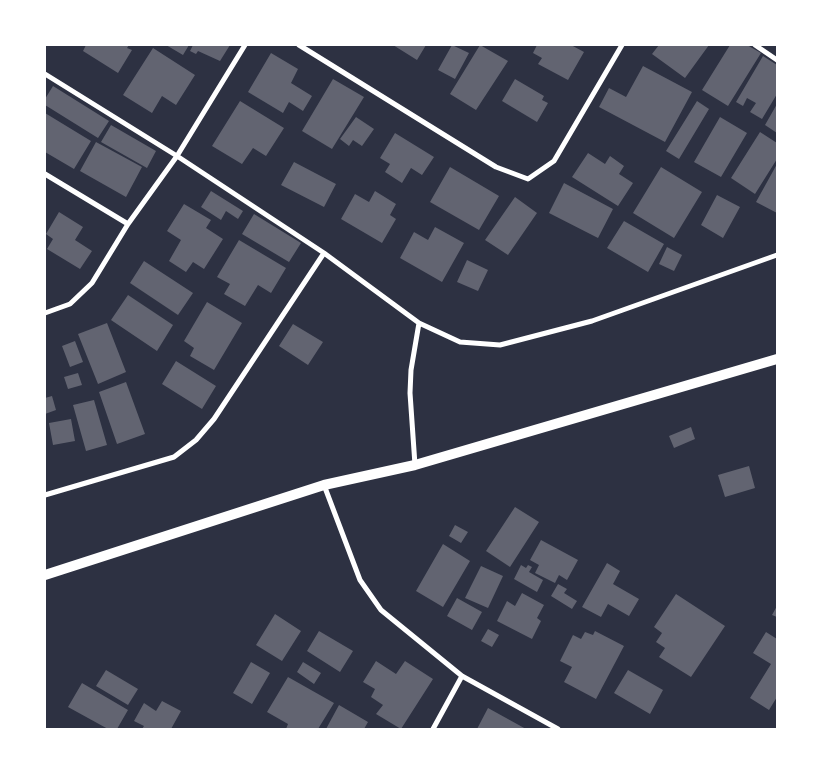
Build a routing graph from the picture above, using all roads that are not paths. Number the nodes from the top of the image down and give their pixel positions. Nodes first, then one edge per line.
1 (245, 45) edge
2 (299, 45) edge
3 (755, 45) edge
4 (619, 46) edge
5 (777, 60) edge
6 (45, 74) edge
7 (177, 156) junction
8 (45, 174) edge
9 (128, 224) junction
10 (324, 253) junction
11 (777, 255) edge
12 (45, 313) edge
13 (419, 323) junction
14 (777, 359) edge
15 (415, 465) junction
16 (324, 485) junction
17 (45, 495) edge
18 (45, 575) edge
19 (462, 676) junction
20 (433, 729) edge
21 (558, 729) edge

1 - 7 street
2 - 4 street
3 - 5 street
6 - 7 street
7 - 9 street
7 - 10 street
8 - 9 street
9 - 12 street
10 - 13 street
10 - 17 street
11 - 13 street
13 - 15 street
14 - 15 main road
15 - 16 main road
16 - 18 main road
16 - 19 street
19 - 20 street
19 - 21 street

